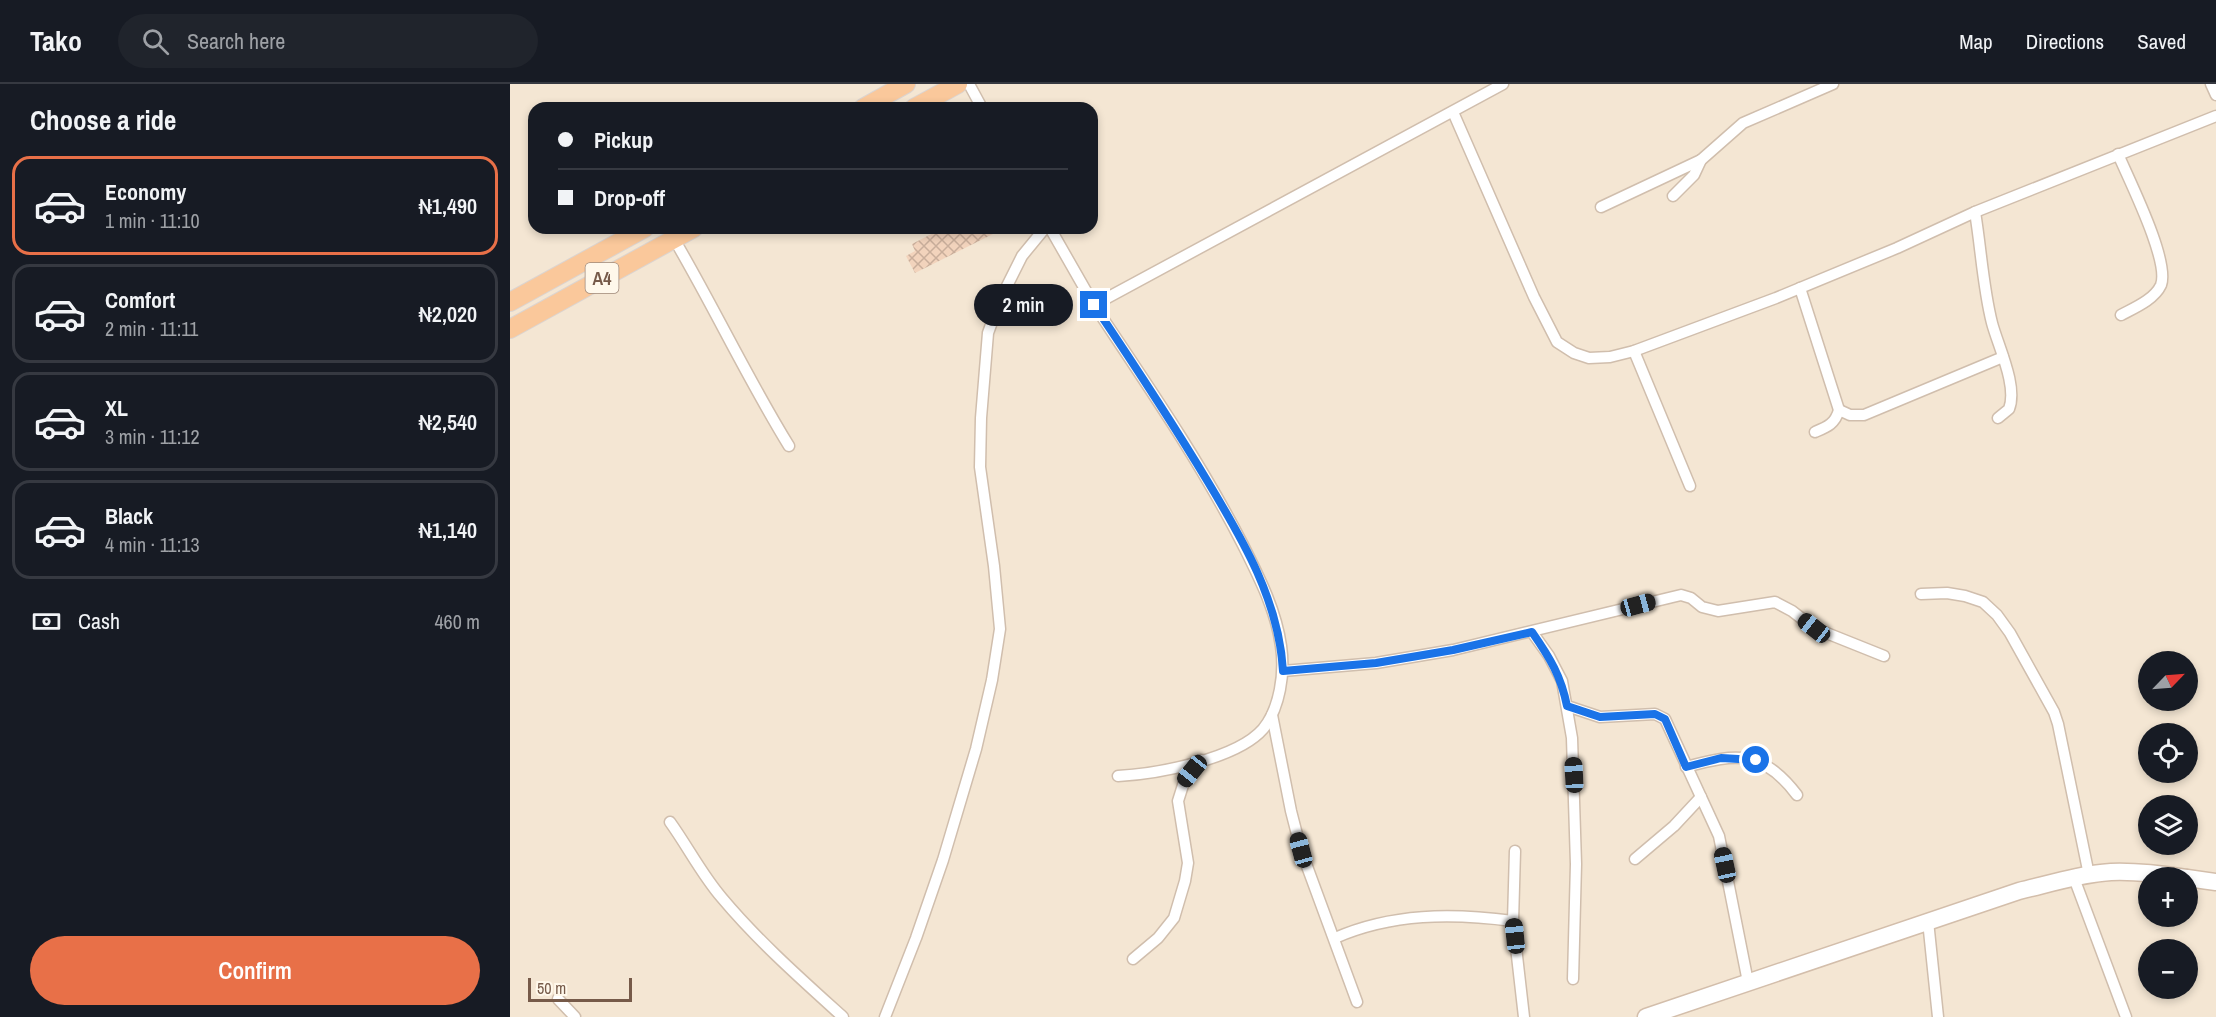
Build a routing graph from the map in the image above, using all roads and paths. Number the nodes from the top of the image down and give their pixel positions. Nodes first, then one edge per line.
1 (906, 84) edge
2 (958, 84) edge
3 (969, 84) edge
4 (1503, 84) edge
5 (1833, 84) edge
6 (2211, 84) edge
7 (2216, 95) edge
8 (874, 102) edge
9 (925, 102) edge
10 (979, 102) edge
11 (1453, 112) junction
12 (2216, 116) edge
13 (2118, 154) junction
14 (1701, 160) junction
15 (1673, 196) dead end
16 (1601, 207) dead end
17 (1975, 212) junction
18 (634, 234) edge
19 (683, 234) edge
20 (1040, 234) edge
21 (1053, 234) edge
22 (674, 239) junction
23 (1800, 288) junction
24 (510, 302) edge
25 (1094, 305) junction
26 (2121, 315) dead end
27 (510, 329) edge
28 (1634, 351) junction
29 (2003, 357) junction
30 (1839, 410) junction
31 (1998, 418) dead end
32 (1815, 432) dead end
33 (789, 446) dead end
34 (1690, 486) dead end
35 (1921, 594) dead end
36 (1532, 632) junction
37 (1884, 656) dead end
38 (1283, 671) junction
39 (1567, 706) junction
40 (1272, 715) junction
41 (1202, 759) junction
42 (1686, 767) junction
43 (1118, 776) dead end
44 (1797, 795) dead end
45 (1701, 797) junction
46 (670, 822) dead end
47 (1515, 851) dead end
48 (1635, 859) dead end
49 (2138, 872) edge
50 (2081, 876) junction
51 (2198, 880) edge
52 (2216, 882) edge
53 (1513, 921) junction
54 (1928, 921) junction
55 (1335, 938) junction
56 (1133, 959) dead end
57 (1574, 979) dead end
58 (1748, 982) junction
59 (558, 999) dead end
60 (1357, 1002) dead end
61 (1680, 1011) edge
62 (575, 1017) edge
63 (843, 1017) edge
64 (885, 1017) edge
65 (1524, 1017) edge
66 (1646, 1017) edge
67 (1938, 1017) edge
68 (2126, 1017) edge

1 - 8 highway
2 - 9 highway
3 - 10 street
4 - 11 street
5 - 14 street
6 - 7 street
11 - 25 street
11 - 28 street
12 - 13 street
13 - 17 street
13 - 26 street
14 - 15 street
14 - 16 street
17 - 23 street
17 - 29 street
18 - 24 highway, A4
19 - 22 highway, A4
20 - 64 street
21 - 25 street
22 - 27 highway, A4
22 - 33 street
23 - 28 street
23 - 30 street
25 - 38 street
28 - 34 street
29 - 30 street
29 - 31 street
30 - 32 street
35 - 50 street
36 - 37 street
36 - 38 street
36 - 39 street
38 - 40 street
39 - 42 street
39 - 57 street
40 - 41 street
40 - 55 street
41 - 43 street
41 - 56 street
42 - 44 street
42 - 45 street
45 - 48 street
45 - 58 street
46 - 63 street
47 - 53 street
49 - 50 main road
50 - 54 main road
50 - 68 street
51 - 52 main road
53 - 55 street
53 - 65 street
54 - 58 main road
54 - 67 street
55 - 60 street
58 - 61 main road
59 - 62 street
61 - 66 main road

